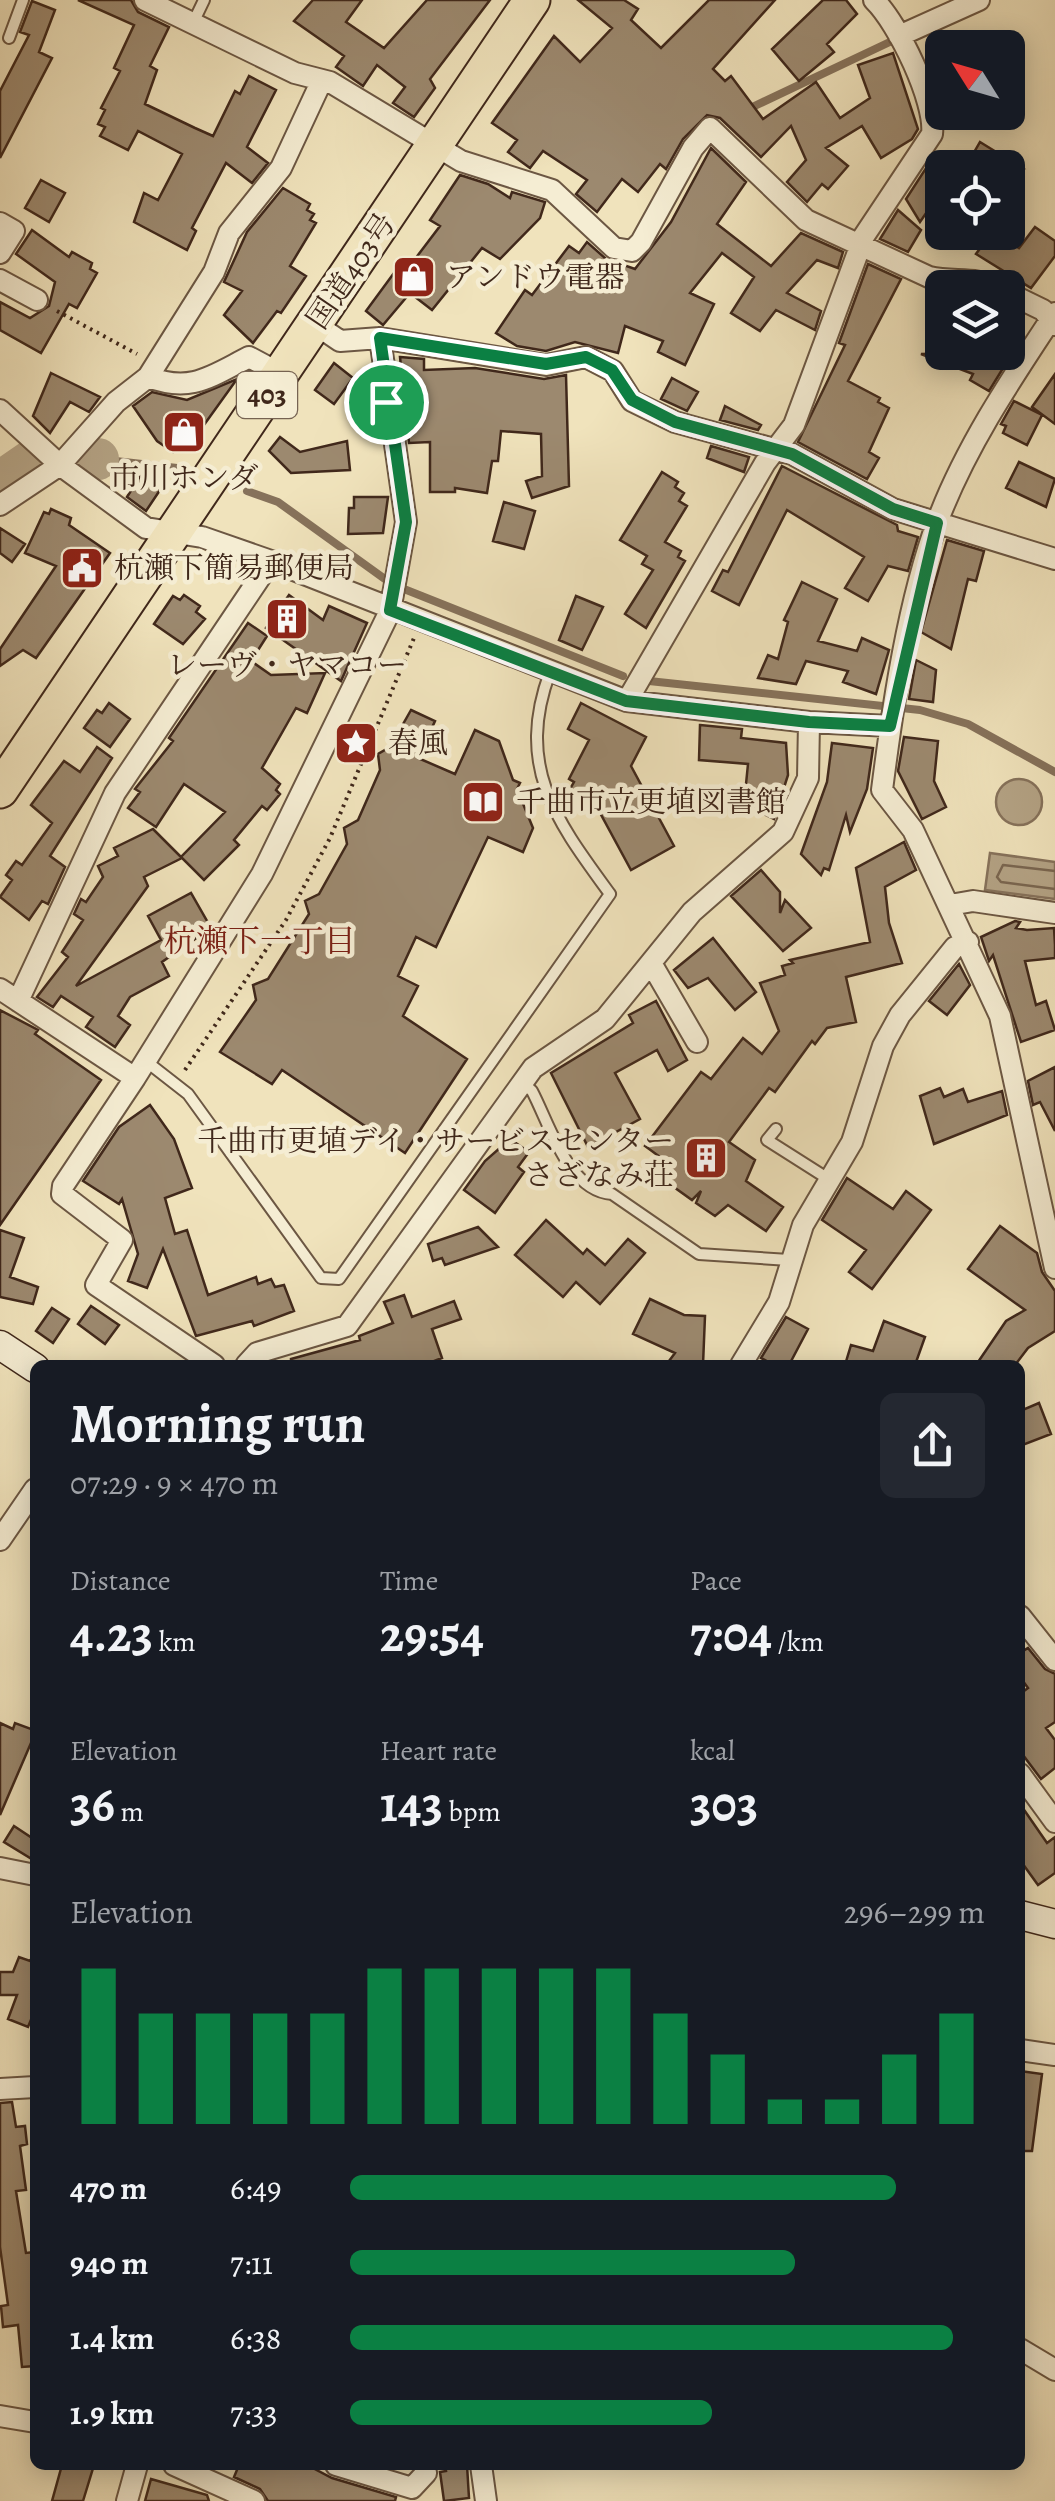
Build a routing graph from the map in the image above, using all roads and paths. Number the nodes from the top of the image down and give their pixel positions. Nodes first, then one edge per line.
1 (23, 0) edge
2 (145, 0) edge
3 (204, 0) edge
4 (532, 0) edge
5 (874, 0) edge
6 (979, 0) edge
7 (193, 23) junction
8 (899, 36) junction
9 (9, 38) dead end
10 (322, 80) junction
11 (435, 146) junction
12 (0, 223) edge
13 (861, 246) junction
14 (0, 254) edge
15 (925, 275) edge
16 (0, 280) edge
17 (37, 300) joint
18 (1025, 301) edge
19 (1053, 319) edge
20 (315, 324) junction
21 (380, 338) junction
22 (151, 370) junction
23 (281, 374) junction
24 (0, 410) edge
25 (776, 450) junction
26 (60, 465) junction
27 (0, 505) edge
28 (937, 523) junction
29 (176, 533) junction
30 (1055, 560) edge
31 (271, 561) junction
32 (390, 610) junction
33 (414, 638) dead end
34 (550, 672) junction
35 (626, 701) junction
36 (809, 722) junction
37 (891, 722) junction
38 (0, 790) edge
39 (950, 906) junction
40 (1055, 913) edge
41 (968, 942) junction
42 (652, 963) junction
43 (0, 988) edge
44 (18, 1001) junction
45 (697, 1042) dead end
46 (141, 1070) junction
47 (177, 1082) junction
48 (521, 1082) junction
49 (776, 1129) dead end
50 (830, 1180) junction
51 (1048, 1221) edge
52 (789, 1260) junction
53 (1055, 1268) edge
54 (0, 1345) edge
55 (207, 1360) edge
56 (253, 1360) edge
57 (744, 1360) edge
58 (30, 1365) edge
59 (30, 1496) edge
60 (0, 1540) edge
61 (1025, 1622) edge
62 (1055, 1660) edge
63 (1025, 1781) edge
64 (1055, 1822) edge
65 (0, 1868) edge
66 (30, 1873) edge
67 (1025, 1917) edge
68 (1055, 1924) edge
69 (1025, 2051) edge
70 (1055, 2055) edge
71 (0, 2088) edge
72 (30, 2088) edge
73 (1025, 2352) edge
74 (1055, 2370) edge
75 (0, 2416) edge
76 (30, 2421) edge
77 (136, 2470) edge
78 (353, 2470) edge
79 (425, 2470) edge
80 (483, 2470) edge
81 (216, 2472) edge
82 (128, 2501) edge
83 (254, 2501) edge
84 (486, 2501) edge

1 - 9 lane
2 - 7 street
3 - 7 lane
4 - 11 highway, 国道403号 / 403
5 - 8 street
6 - 8 street
7 - 10 street
8 - 13 street
10 - 11 street
10 - 22 street
11 - 13 street
11 - 20 highway, 国道403号 / 403
12 - 14 street
13 - 15 street
13 - 25 street
16 - 17 street
17 - 22 path
18 - 19 street
19 - 28 street
20 - 21 street
20 - 23 highway, 国道403号 / 403
21 - 25 street
21 - 32 street
22 - 23 street
22 - 26 street
23 - 29 highway, 国道403号 / 403
24 - 26 street
25 - 28 street
25 - 35 street
26 - 27 street
26 - 29 street
28 - 30 street
28 - 37 street
29 - 31 street
29 - 38 highway, 国道403号 / 403
31 - 32 street
31 - 44 street
32 - 34 street
32 - 46 street
33 - 47 path
34 - 35 street
34 - 47 lane
35 - 36 street
36 - 37 street
36 - 42 street
37 - 39 street
39 - 40 street
39 - 41 street
41 - 50 street
41 - 51 street
42 - 45 street
42 - 48 street
43 - 44 street
44 - 46 street
46 - 47 lane
46 - 55 street
48 - 52 lane
48 - 56 street
49 - 50 lane
50 - 52 street
51 - 53 street
52 - 57 street
54 - 58 street
59 - 60 street
61 - 62 street
63 - 64 street
65 - 66 street
67 - 68 street
69 - 70 street
71 - 72 street
73 - 74 street
75 - 76 street
77 - 82 street
78 - 79 street
80 - 84 street
81 - 83 street

